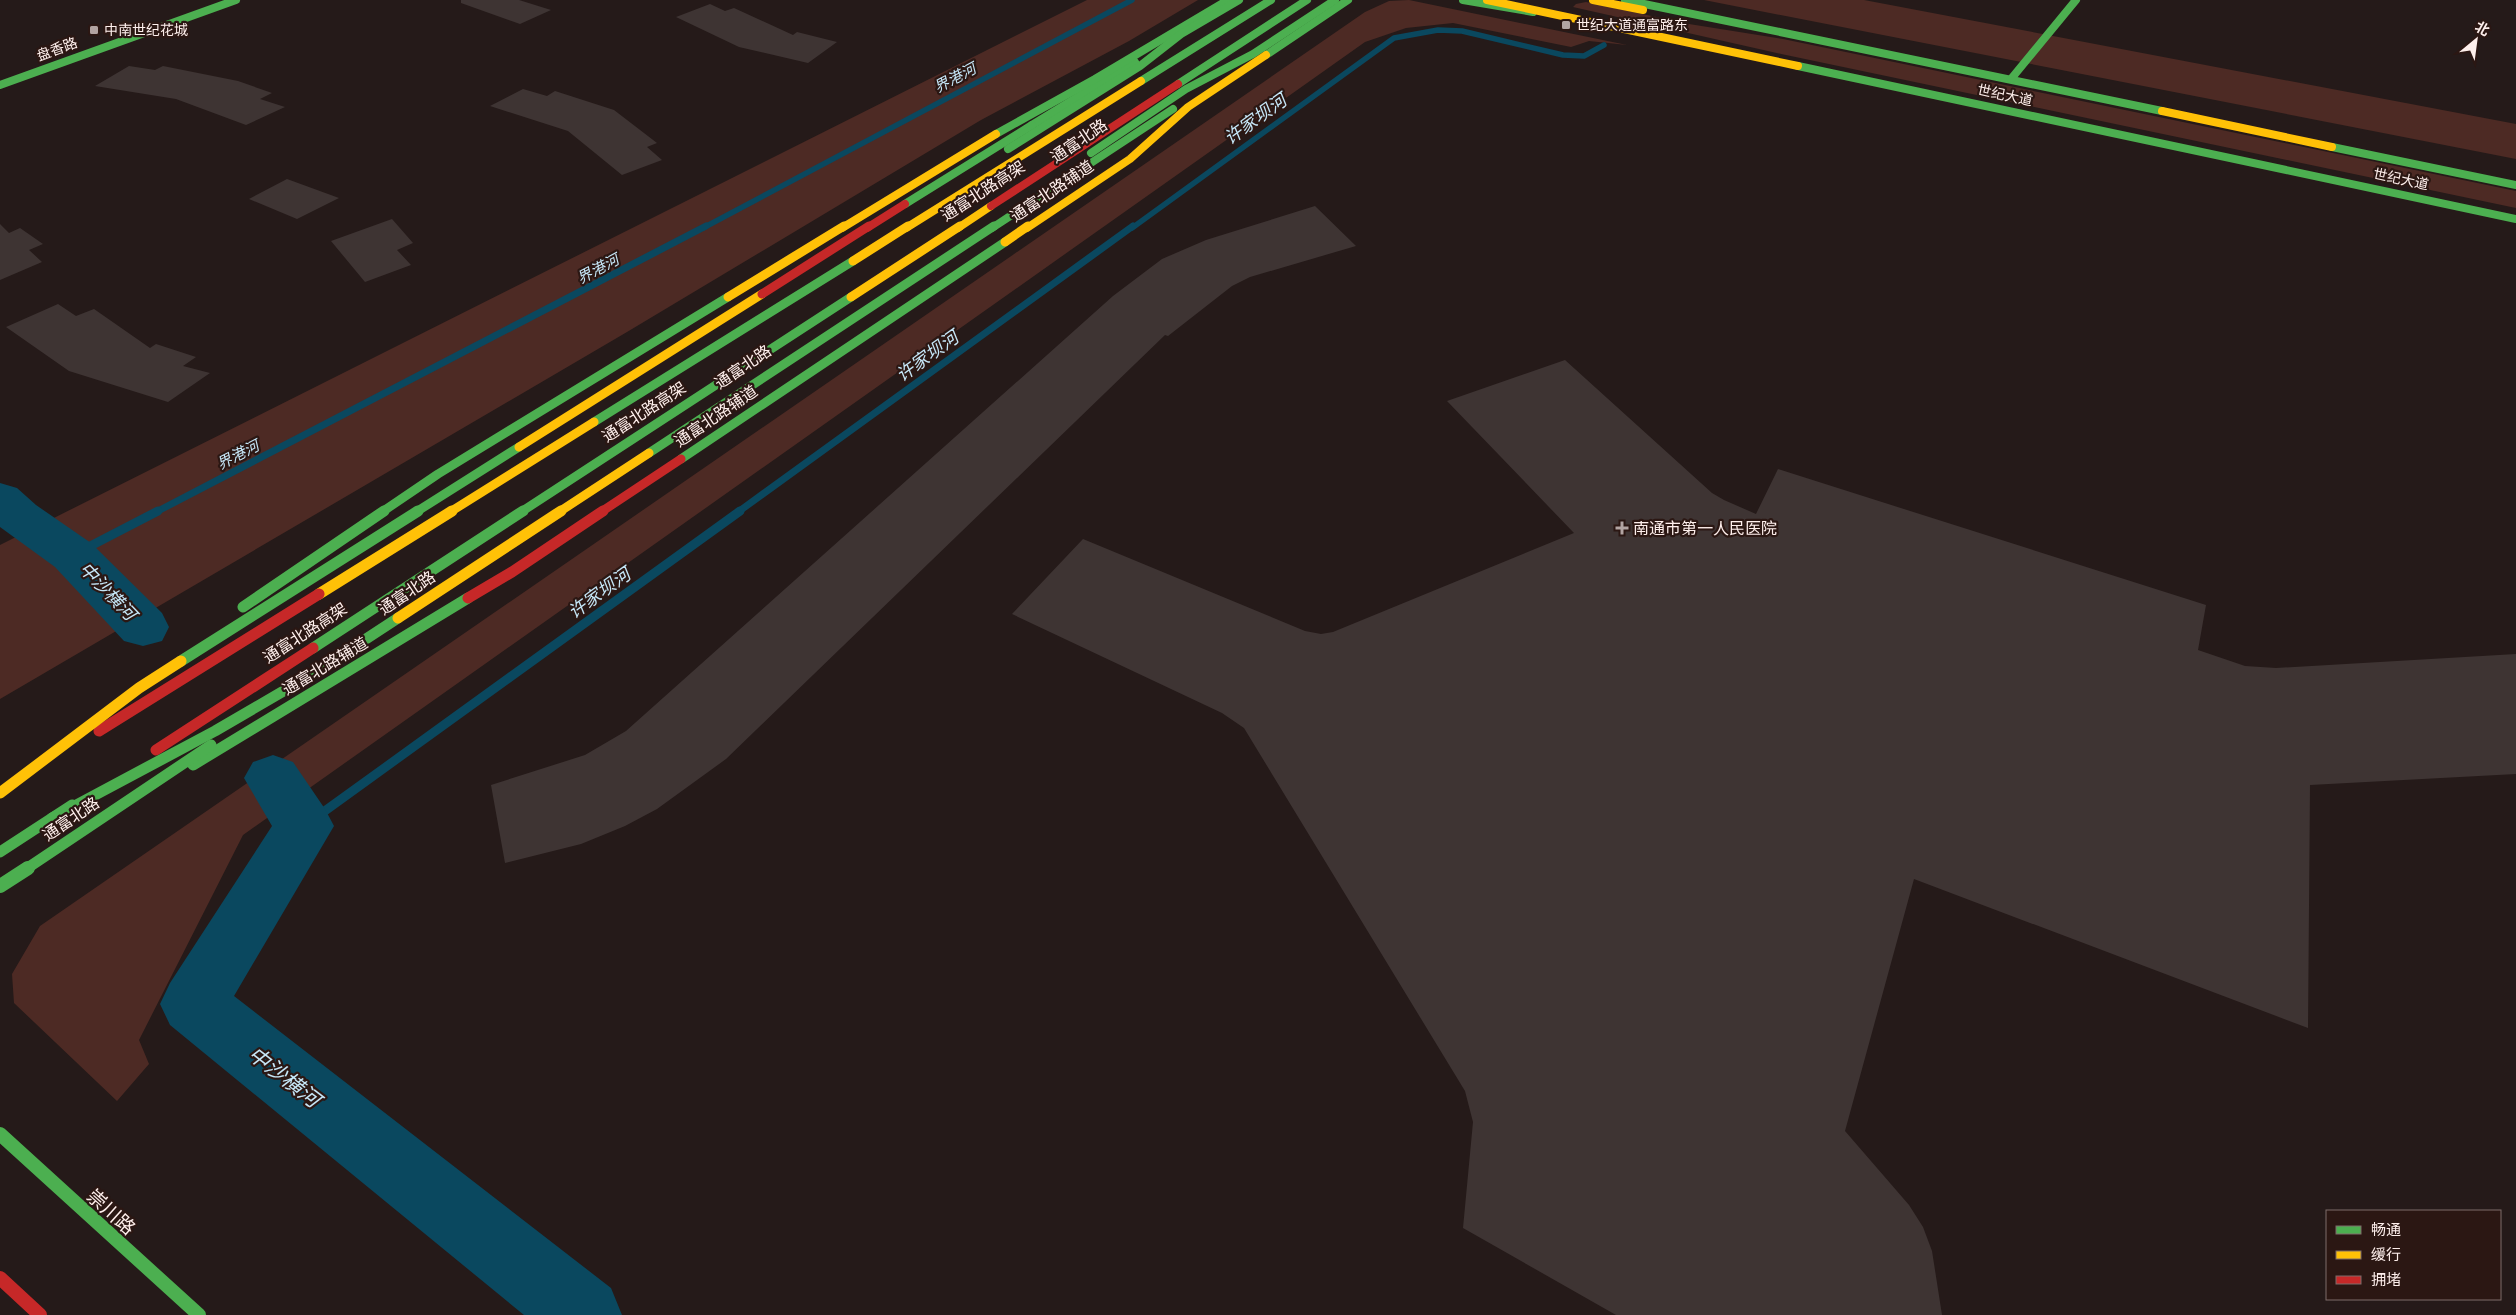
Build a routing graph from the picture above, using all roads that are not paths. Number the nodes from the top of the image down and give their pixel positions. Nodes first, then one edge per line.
1 (236, 0) edge
2 (1235, 0) edge
3 (1271, 0) edge
4 (1307, 0) edge
5 (1335, 0) edge
6 (1348, 0) edge
7 (1357, 0) edge
8 (1464, 0) edge
9 (1488, 0) edge
10 (1593, 0) edge
11 (1625, 0) edge
12 (2076, 0) edge
13 (1560, 11) junction
14 (1181, 34) junction
15 (1295, 35) junction
16 (1876, 52) junction
17 (1253, 54) junction
18 (2010, 79) junction
19 (0, 85) edge
20 (1188, 107) junction
21 (2516, 185) edge
22 (2516, 219) edge
23 (5, 777) edge
24 (0, 793) edge
25 (52, 818) junction
26 (83, 831) junction
27 (0, 852) edge
28 (0, 886) edge
29 (0, 1134) edge
30 (0, 1278) edge
31 (40, 1315) edge
32 (199, 1315) edge

1 - 19 main road, 盘香路
2 - 14 main road, 通富北路
2 - 23 main road
3 - 24 main road, 通富北路高架, bridge
4 - 25 main road, 通富北路高架, bridge
5 - 17 main road, 通富北路
6 - 15 main road, 通富北路辅道
7 - 15 main road
8 - 13 main road
9 - 13 main road, 世纪大道
10 - 16 main road
11 - 16 main road, 世纪大道
12 - 18 main road
13 - 22 main road, 世纪大道
14 - 23 main road, 通富北路
14 - 24 main road, bridge
15 - 17 main road
15 - 20 main road, 通富北路辅道
16 - 18 main road, 世纪大道
17 - 20 main road
17 - 25 main road, bridge
17 - 26 main road, 通富北路
18 - 21 main road, 世纪大道
20 - 26 main road, 通富北路辅道
25 - 27 main road, 通富北路高架
26 - 28 main road, 通富北路
29 - 32 main road, 崇川路
30 - 31 main road

